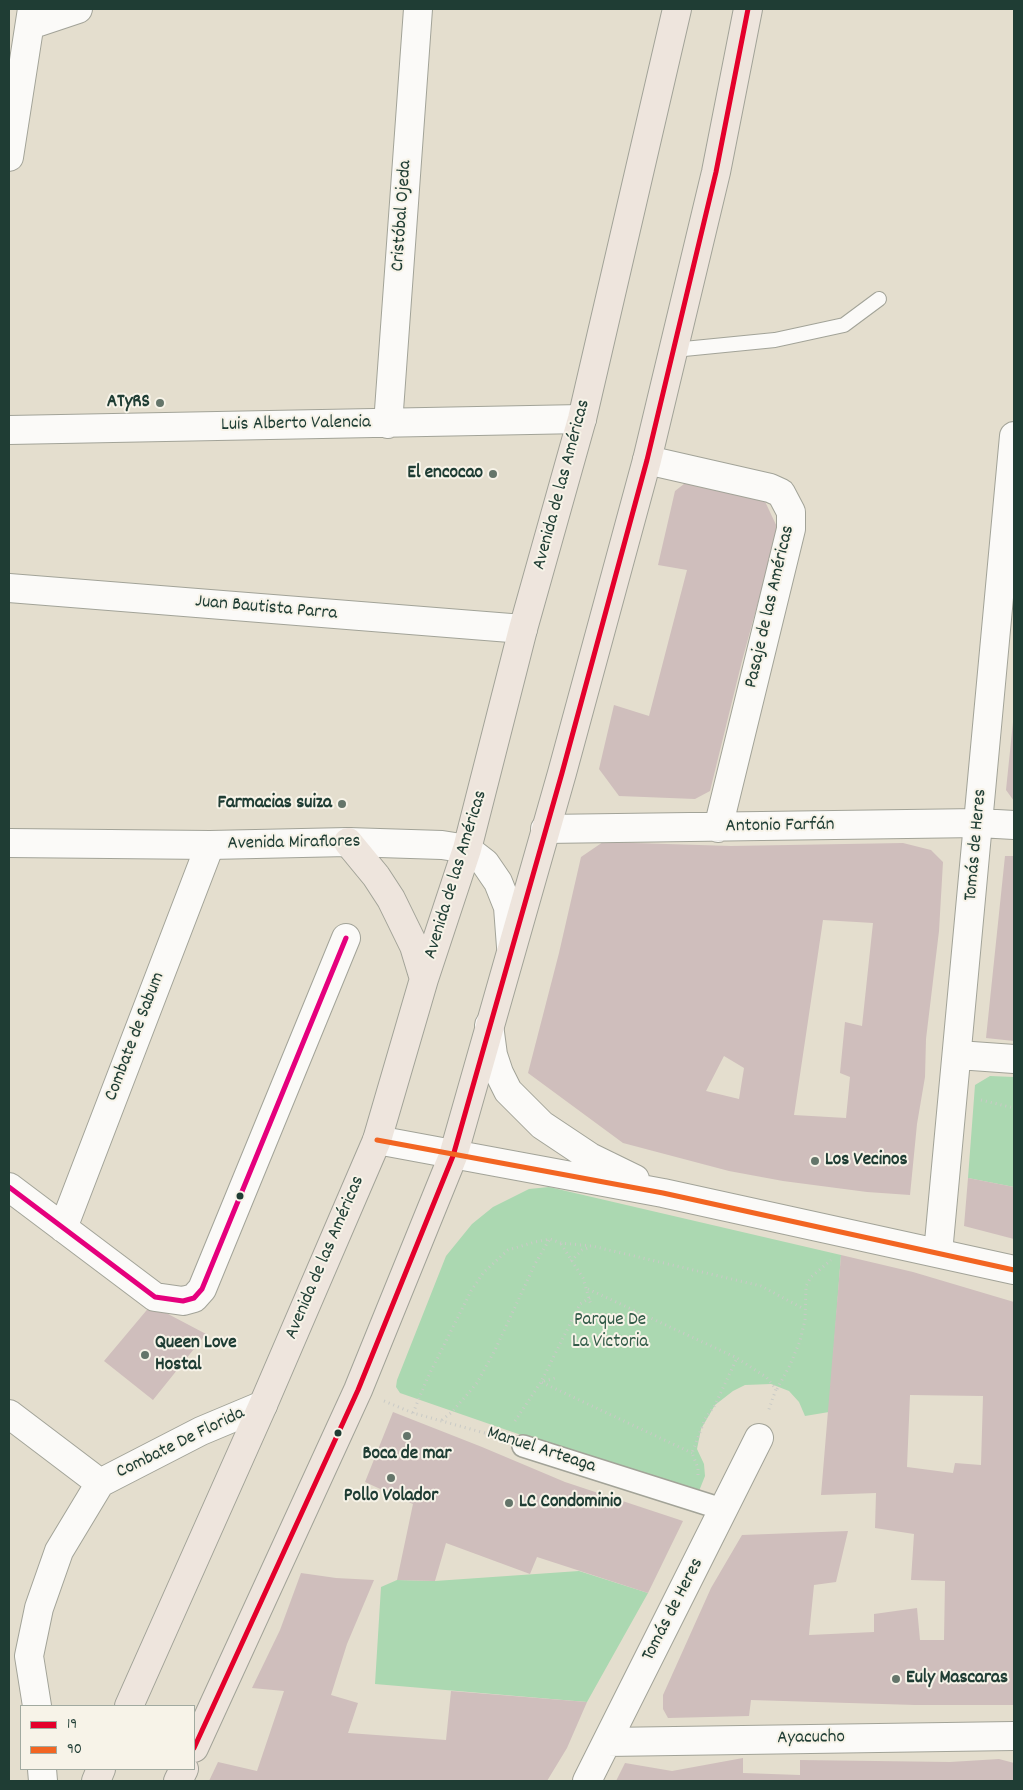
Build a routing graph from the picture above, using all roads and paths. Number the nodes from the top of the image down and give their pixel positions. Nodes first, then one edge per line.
1 (78, 9) edge
2 (418, 9) edge
3 (677, 9) edge
4 (748, 9) edge
5 (31, 17) edge
6 (9, 157) edge
7 (879, 299) dead end
8 (674, 350) junction
9 (582, 419) junction
10 (388, 424) junction
11 (9, 430) edge
12 (1014, 436) edge
13 (647, 460) junction
14 (9, 588) edge
15 (523, 629) junction
16 (979, 823) junction
17 (1014, 825) edge
18 (718, 828) junction
19 (545, 829) junction
20 (9, 842) edge
21 (348, 842) junction
22 (210, 845) junction
23 (467, 849) junction
24 (346, 938) dead end
25 (511, 947) junction
26 (424, 979) junction
27 (489, 1025) junction
28 (958, 1055) junction
29 (1014, 1059) edge
30 (377, 1140) junction
31 (452, 1156) junction
32 (9, 1188) edge
33 (663, 1193) junction
34 (63, 1228) junction
35 (846, 1233) junction
36 (550, 1240) junction
37 (561, 1243) junction
38 (592, 1246) junction
39 (938, 1253) junction
40 (571, 1261) junction
41 (1014, 1270) edge
42 (588, 1289) junction
43 (590, 1298) junction
44 (591, 1305) dead end
45 (804, 1309) junction
46 (737, 1358) junction
47 (555, 1378) dead end
48 (541, 1382) junction
49 (776, 1389) junction
50 (358, 1390) junction
51 (263, 1405) junction
52 (413, 1413) junction
53 (9, 1414) edge
54 (442, 1420) junction
55 (514, 1423) dead end
56 (503, 1434) dead end
57 (498, 1437) junction
58 (759, 1438) joint
59 (524, 1446) joint
60 (692, 1453) junction
61 (100, 1483) junction
62 (678, 1496) junction
63 (724, 1510) junction
64 (19, 1649) edge
65 (37, 1705) edge
66 (129, 1705) edge
67 (1014, 1736) edge
68 (607, 1742) junction
69 (195, 1746) edge
70 (588, 1781) edge

1 - 5 street
2 - 10 street, Cristóbal Ojeda
3 - 9 main road, Avenida de las Américas
4 - 8 main road
5 - 6 street
7 - 8 lane
8 - 13 main road
9 - 10 street, Luis Alberto Valencia
9 - 15 main road, Avenida de las Américas
10 - 11 street, Luis Alberto Valencia
12 - 16 street, Tomás de Heres
13 - 18 street, Pasaje de las Américas
13 - 19 main road
14 - 15 street, Juan Bautista Parra
15 - 23 main road, Avenida de las Américas
16 - 17 street, Antonio Farfán
16 - 18 street, Antonio Farfán
16 - 28 street, Tomás de Heres
18 - 19 street, Antonio Farfán
19 - 25 main road
20 - 22 street, Avenida Miraflores
21 - 22 street, Avenida Miraflores
21 - 23 street, Avenida Miraflores
21 - 26 main road
22 - 34 street, Combate de Sabum
23 - 25 street
23 - 26 main road, Avenida de las Américas
24 - 34 street
25 - 27 main road
26 - 30 main road, Avenida de las Américas
27 - 31 main road
27 - 33 street
28 - 29 street
28 - 39 street, Tomás de Heres
30 - 31 street
30 - 51 main road, Avenida de las Américas
31 - 33 street
31 - 50 main road
32 - 34 street
33 - 35 street
35 - 39 street
35 - 45 path
36 - 37 path
36 - 52 path
36 - 54 path
37 - 38 path
37 - 40 path
38 - 40 path
38 - 45 path
39 - 41 street
40 - 42 path
42 - 43 path
42 - 46 path
43 - 44 path
43 - 48 path
45 - 49 path
46 - 49 path
46 - 60 path
47 - 48 path
48 - 55 path
48 - 60 path
49 - 58 path
50 - 52 path, Manuel Arteaga
50 - 69 main road
51 - 61 street, Combate De Florida
51 - 66 main road, Avenida de las Américas
52 - 54 path, Manuel Arteaga
53 - 61 street
54 - 57 path, Manuel Arteaga
56 - 57 path
57 - 59 path, Manuel Arteaga
58 - 63 street, Tomás de Heres
59 - 62 street, Manuel Arteaga
60 - 62 path
61 - 64 street
62 - 63 street, Manuel Arteaga
63 - 68 street, Tomás de Heres
64 - 65 street
67 - 68 street, Ayacucho
68 - 70 street, Tomás de Heres

